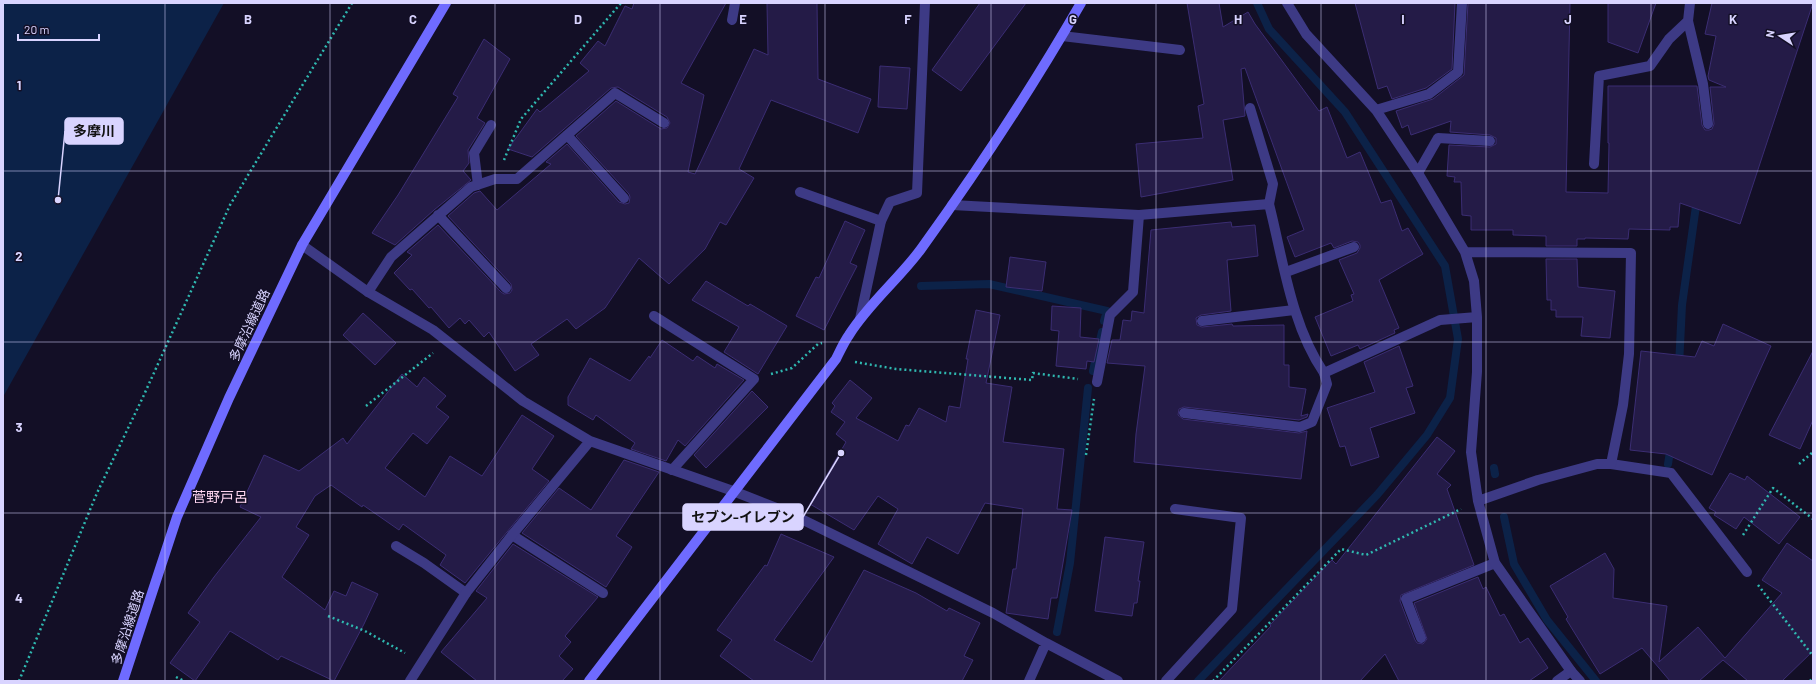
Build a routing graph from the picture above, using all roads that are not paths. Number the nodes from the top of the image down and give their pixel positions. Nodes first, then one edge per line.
1 (446, 3) edge
2 (734, 3) edge
3 (925, 3) edge
4 (1081, 3) edge
5 (1287, 3) edge
6 (1462, 3) edge
7 (1690, 3) edge
8 (732, 20) dead end
9 (1688, 21) junction
10 (1062, 36) junction
11 (1180, 50) dead end
12 (1250, 108) dead end
13 (1376, 110) junction
14 (664, 123) dead end
15 (1708, 124) dead end
16 (490, 125) dead end
17 (567, 135) junction
18 (1490, 141) dead end
19 (1594, 164) dead end
20 (1418, 173) junction
21 (478, 185) junction
22 (800, 192) dead end
23 (624, 198) dead end
24 (1269, 204) junction
25 (952, 205) junction
26 (438, 215) junction
27 (1140, 215) junction
28 (881, 221) junction
29 (302, 245) junction
30 (1354, 247) dead end
31 (1465, 252) junction
32 (1286, 272) junction
33 (506, 288) dead end
34 (368, 292) junction
35 (1294, 310) junction
36 (654, 316) dead end
37 (1477, 317) junction
38 (860, 320) junction
39 (1202, 320) dead end
40 (1324, 373) junction
41 (1097, 382) road end
42 (1184, 413) dead end
43 (590, 441) junction
44 (1611, 464) junction
45 (672, 470) junction
46 (733, 491) junction
47 (1478, 501) junction
48 (1175, 508) dead end
49 (512, 535) junction
50 (396, 546) dead end
51 (1495, 564) junction
52 (1747, 572) road end
53 (466, 593) junction
54 (603, 593) dead end
55 (1421, 638) dead end
56 (1046, 643) junction
57 (1571, 671) junction
58 (123, 681) edge
59 (410, 681) edge
60 (589, 681) edge
61 (1029, 681) edge
62 (1118, 681) edge
63 (1166, 681) edge
64 (1556, 681) edge
65 (1580, 681) edge

1 - 29 street, 多摩沿線道路
2 - 8 street
3 - 28 street
4 - 10 street
5 - 13 street
6 - 13 street
7 - 9 street
9 - 15 street
9 - 19 street
10 - 11 street
10 - 25 street
12 - 24 street
13 - 20 street
14 - 17 street
16 - 21 street
17 - 21 street
17 - 23 street
18 - 20 street
20 - 31 street
21 - 26 street
22 - 28 street
24 - 27 street
24 - 32 street
25 - 27 street
25 - 38 street
26 - 33 street
26 - 34 street
27 - 41 street
28 - 38 street
29 - 34 street
29 - 58 street, 多摩沿線道路
30 - 32 street
31 - 37 street
31 - 44 street
32 - 35 street
34 - 43 street
35 - 39 street
35 - 40 street
36 - 45 street
37 - 40 street
37 - 47 street
38 - 46 street
40 - 42 street
43 - 45 street
43 - 49 street
44 - 47 street
44 - 52 street
45 - 46 street
46 - 56 street
46 - 60 street
47 - 51 street
48 - 63 street
49 - 53 street
49 - 54 street
50 - 53 street
51 - 55 street
51 - 57 street
53 - 59 street
56 - 61 street
56 - 62 street
57 - 64 street
57 - 65 street

